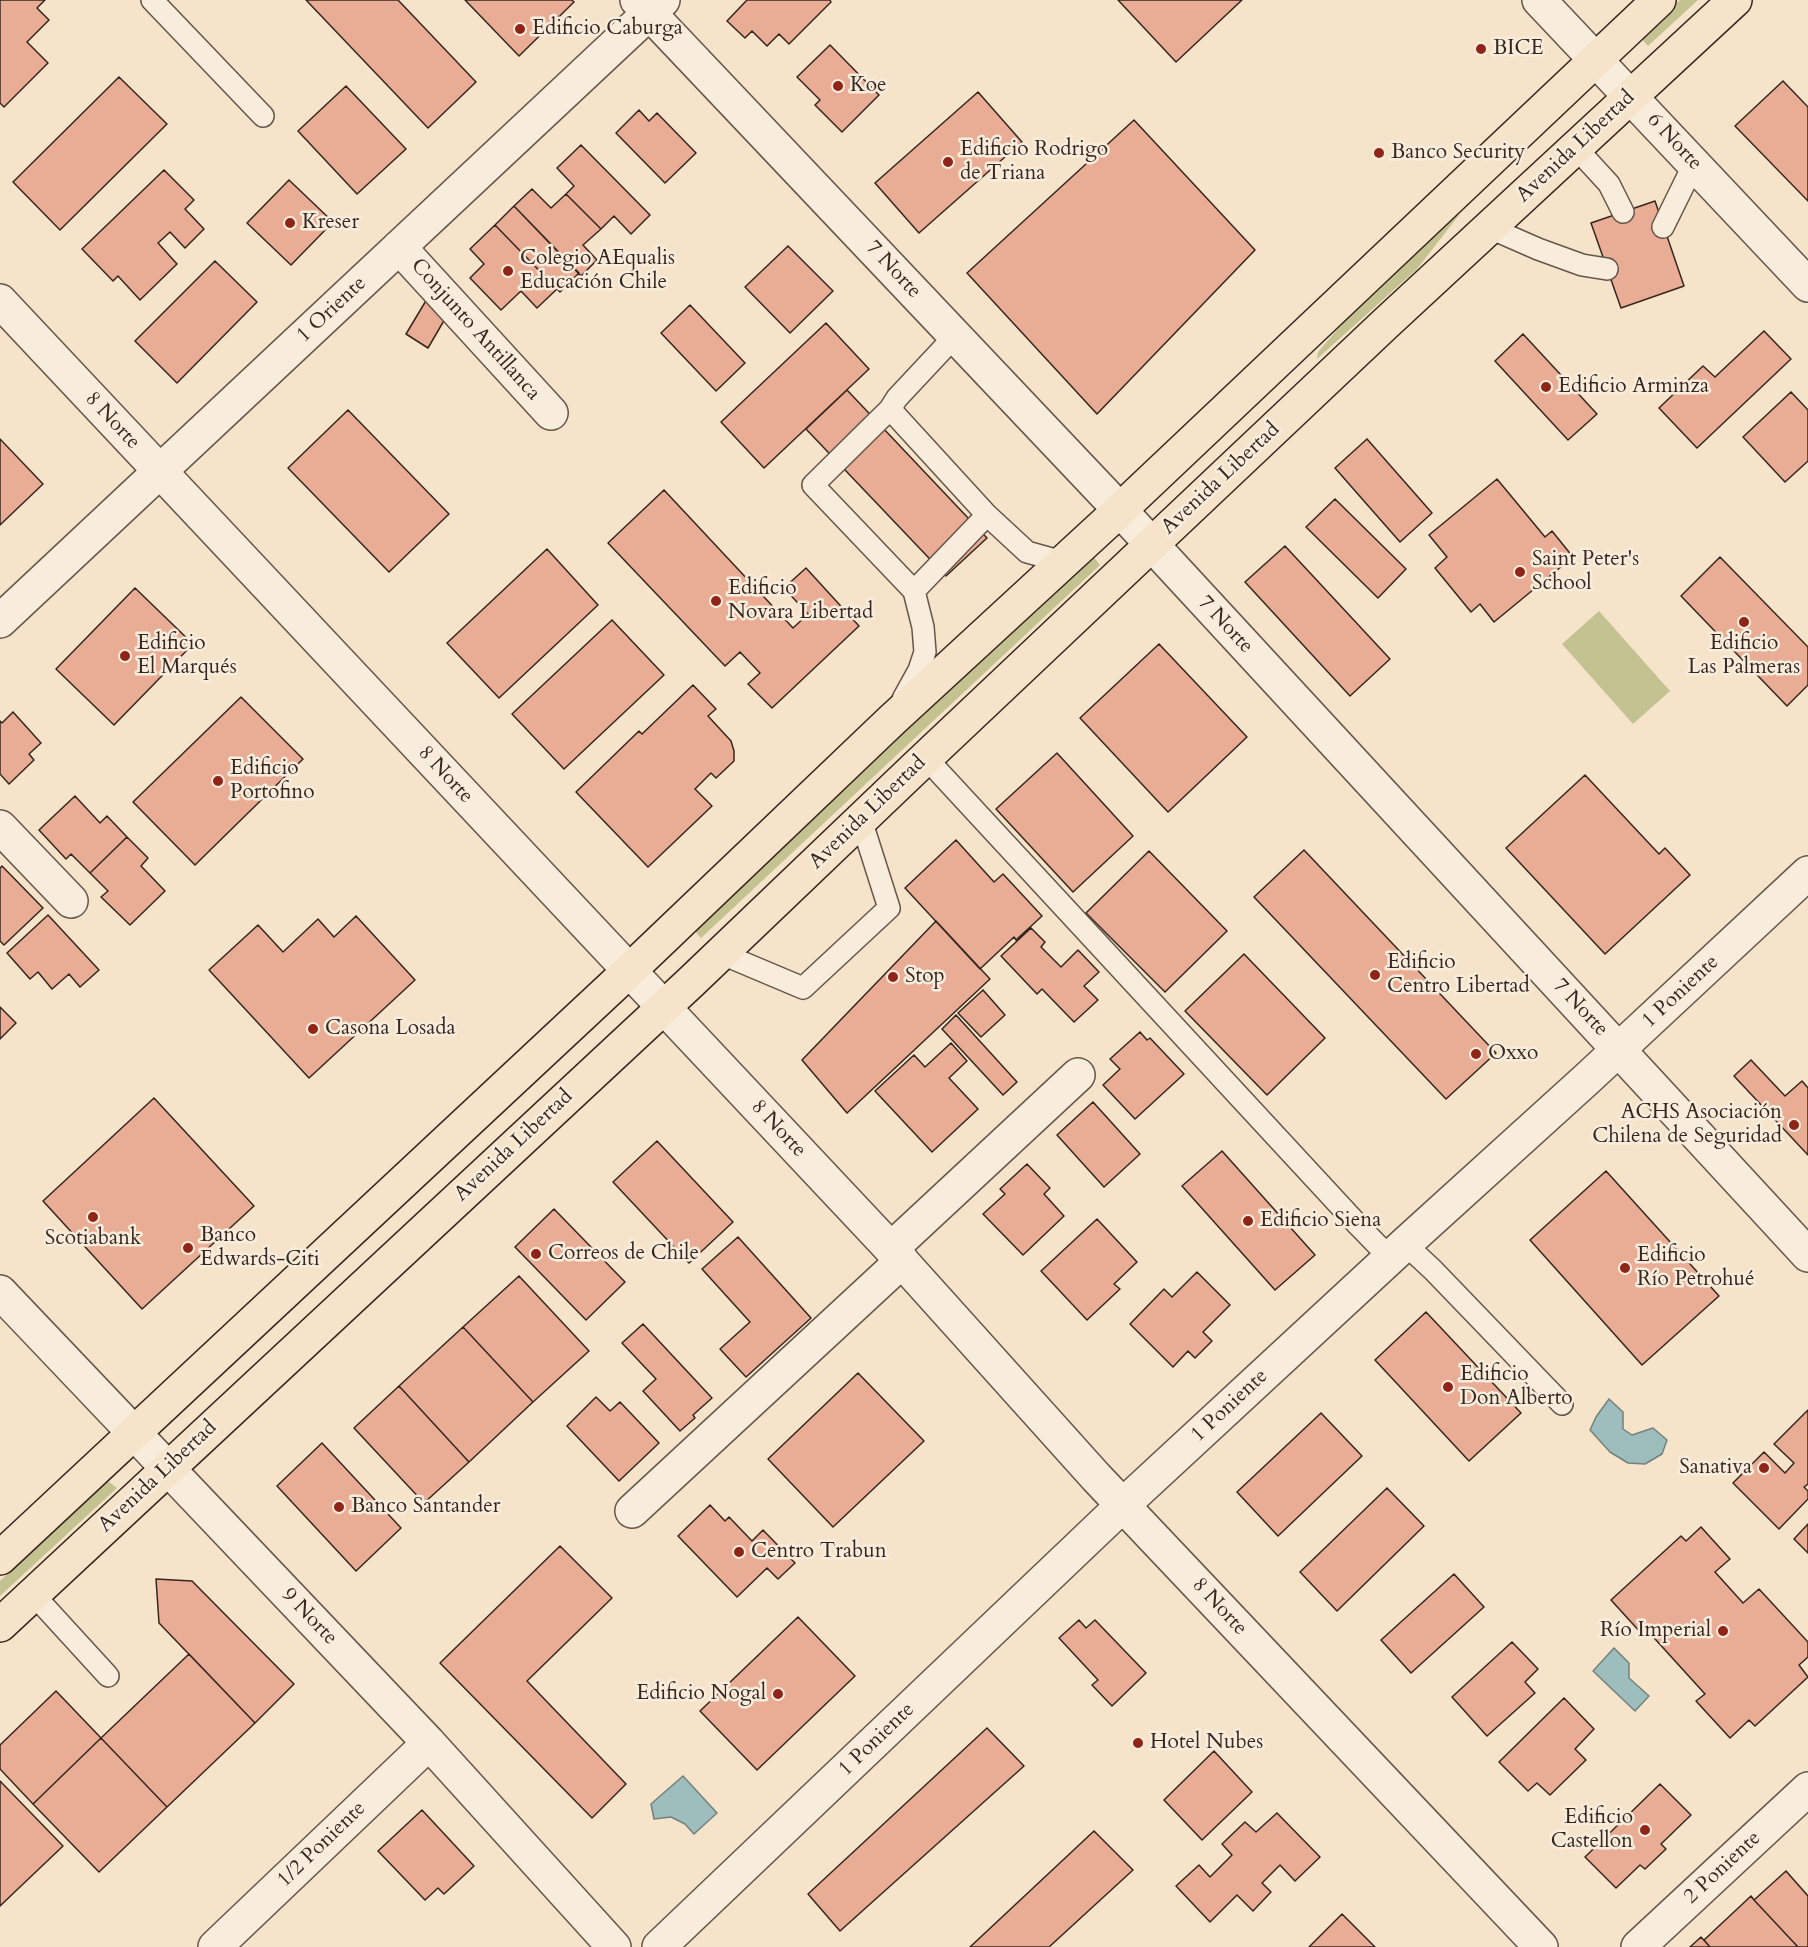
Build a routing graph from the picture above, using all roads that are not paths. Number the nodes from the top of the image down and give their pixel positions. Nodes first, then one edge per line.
1 (153, 0) edge
2 (1539, 0) edge
3 (1659, 0) edge
4 (1735, 0) edge
5 (650, 4) edge
6 (1596, 60) junction
7 (1630, 96) junction
8 (263, 116) dead end
9 (1576, 148) junction
10 (1694, 164) junction
11 (1623, 212) dead end
12 (1663, 227) dead end
13 (1490, 228) junction
14 (399, 247) junction
15 (1607, 268) dead end
16 (1808, 285) edge
17 (0, 301) edge
18 (955, 336) junction
19 (890, 409) junction
20 (551, 413) dead end
21 (160, 471) junction
22 (1120, 510) junction
23 (987, 515) junction
24 (1152, 545) junction
25 (1064, 562) junction
26 (914, 591) junction
27 (0, 621) edge
28 (892, 720) junction
29 (926, 758) junction
30 (861, 820) junction
31 (0, 827) edge
32 (1808, 873) edge
33 (71, 901) dead end
34 (720, 953) junction
35 (629, 971) junction
36 (664, 1006) junction
37 (1618, 1049) junction
38 (1078, 1076) dead end
39 (1397, 1251) junction
40 (896, 1255) junction
41 (1808, 1255) edge
42 (0, 1292) edge
43 (1562, 1404) dead end
44 (133, 1434) junction
45 (167, 1469) junction
46 (1123, 1505) junction
47 (632, 1511) dead end
48 (0, 1558) edge
49 (33, 1594) junction
50 (0, 1625) edge
51 (108, 1676) dead end
52 (429, 1743) junction
53 (1808, 1789) edge
54 (215, 1947) edge
55 (614, 1947) edge
56 (659, 1947) edge
57 (1541, 1947) edge
58 (1638, 1947) edge

1 - 8 lane
2 - 6 street, 6 Norte
3 - 6 main road
4 - 7 main road, Avenida Libertad
5 - 14 street, 1 Oriente
5 - 18 street, 7 Norte
6 - 7 street, 6 Norte
6 - 22 main road
7 - 9 main road, Avenida Libertad
7 - 10 street, 6 Norte
9 - 11 lane
9 - 13 main road, Avenida Libertad
10 - 12 lane
10 - 16 street, 6 Norte
13 - 15 lane
13 - 24 main road, Avenida Libertad
14 - 20 street, Conjunto Antillanca
14 - 21 street, 1 Oriente
17 - 21 street, 8 Norte
18 - 19 lane
18 - 22 street, 7 Norte
19 - 23 lane
19 - 26 lane
21 - 27 street, 1 Oriente
21 - 35 street, 8 Norte
22 - 24 street, 7 Norte
22 - 25 main road
23 - 25 lane
23 - 26 lane
24 - 29 main road, Avenida Libertad
24 - 37 street, 7 Norte
25 - 28 main road
26 - 28 lane
28 - 35 main road
29 - 30 main road, Avenida Libertad
29 - 39 lane
30 - 34 main road, Avenida Libertad
30 - 34 lane
31 - 33 street
32 - 37 street, 1 Poniente
34 - 36 main road, Avenida Libertad
35 - 36 street, 8 Norte
35 - 44 main road
36 - 40 street, 8 Norte
36 - 45 main road, Avenida Libertad
37 - 39 street, 1 Poniente
37 - 41 street, 7 Norte
38 - 40 street
39 - 43 lane
39 - 46 street, 1 Poniente
40 - 46 street, 8 Norte
40 - 47 street
42 - 44 street, 9 Norte
44 - 45 street, 9 Norte
44 - 48 main road
45 - 49 main road, Avenida Libertad
45 - 52 street, 9 Norte
46 - 56 street, 1 Poniente
46 - 57 street, 8 Norte
49 - 50 main road, Avenida Libertad
49 - 51 lane
52 - 54 street, 1/2 Poniente
52 - 55 street, 9 Norte
53 - 58 street, 2 Poniente

